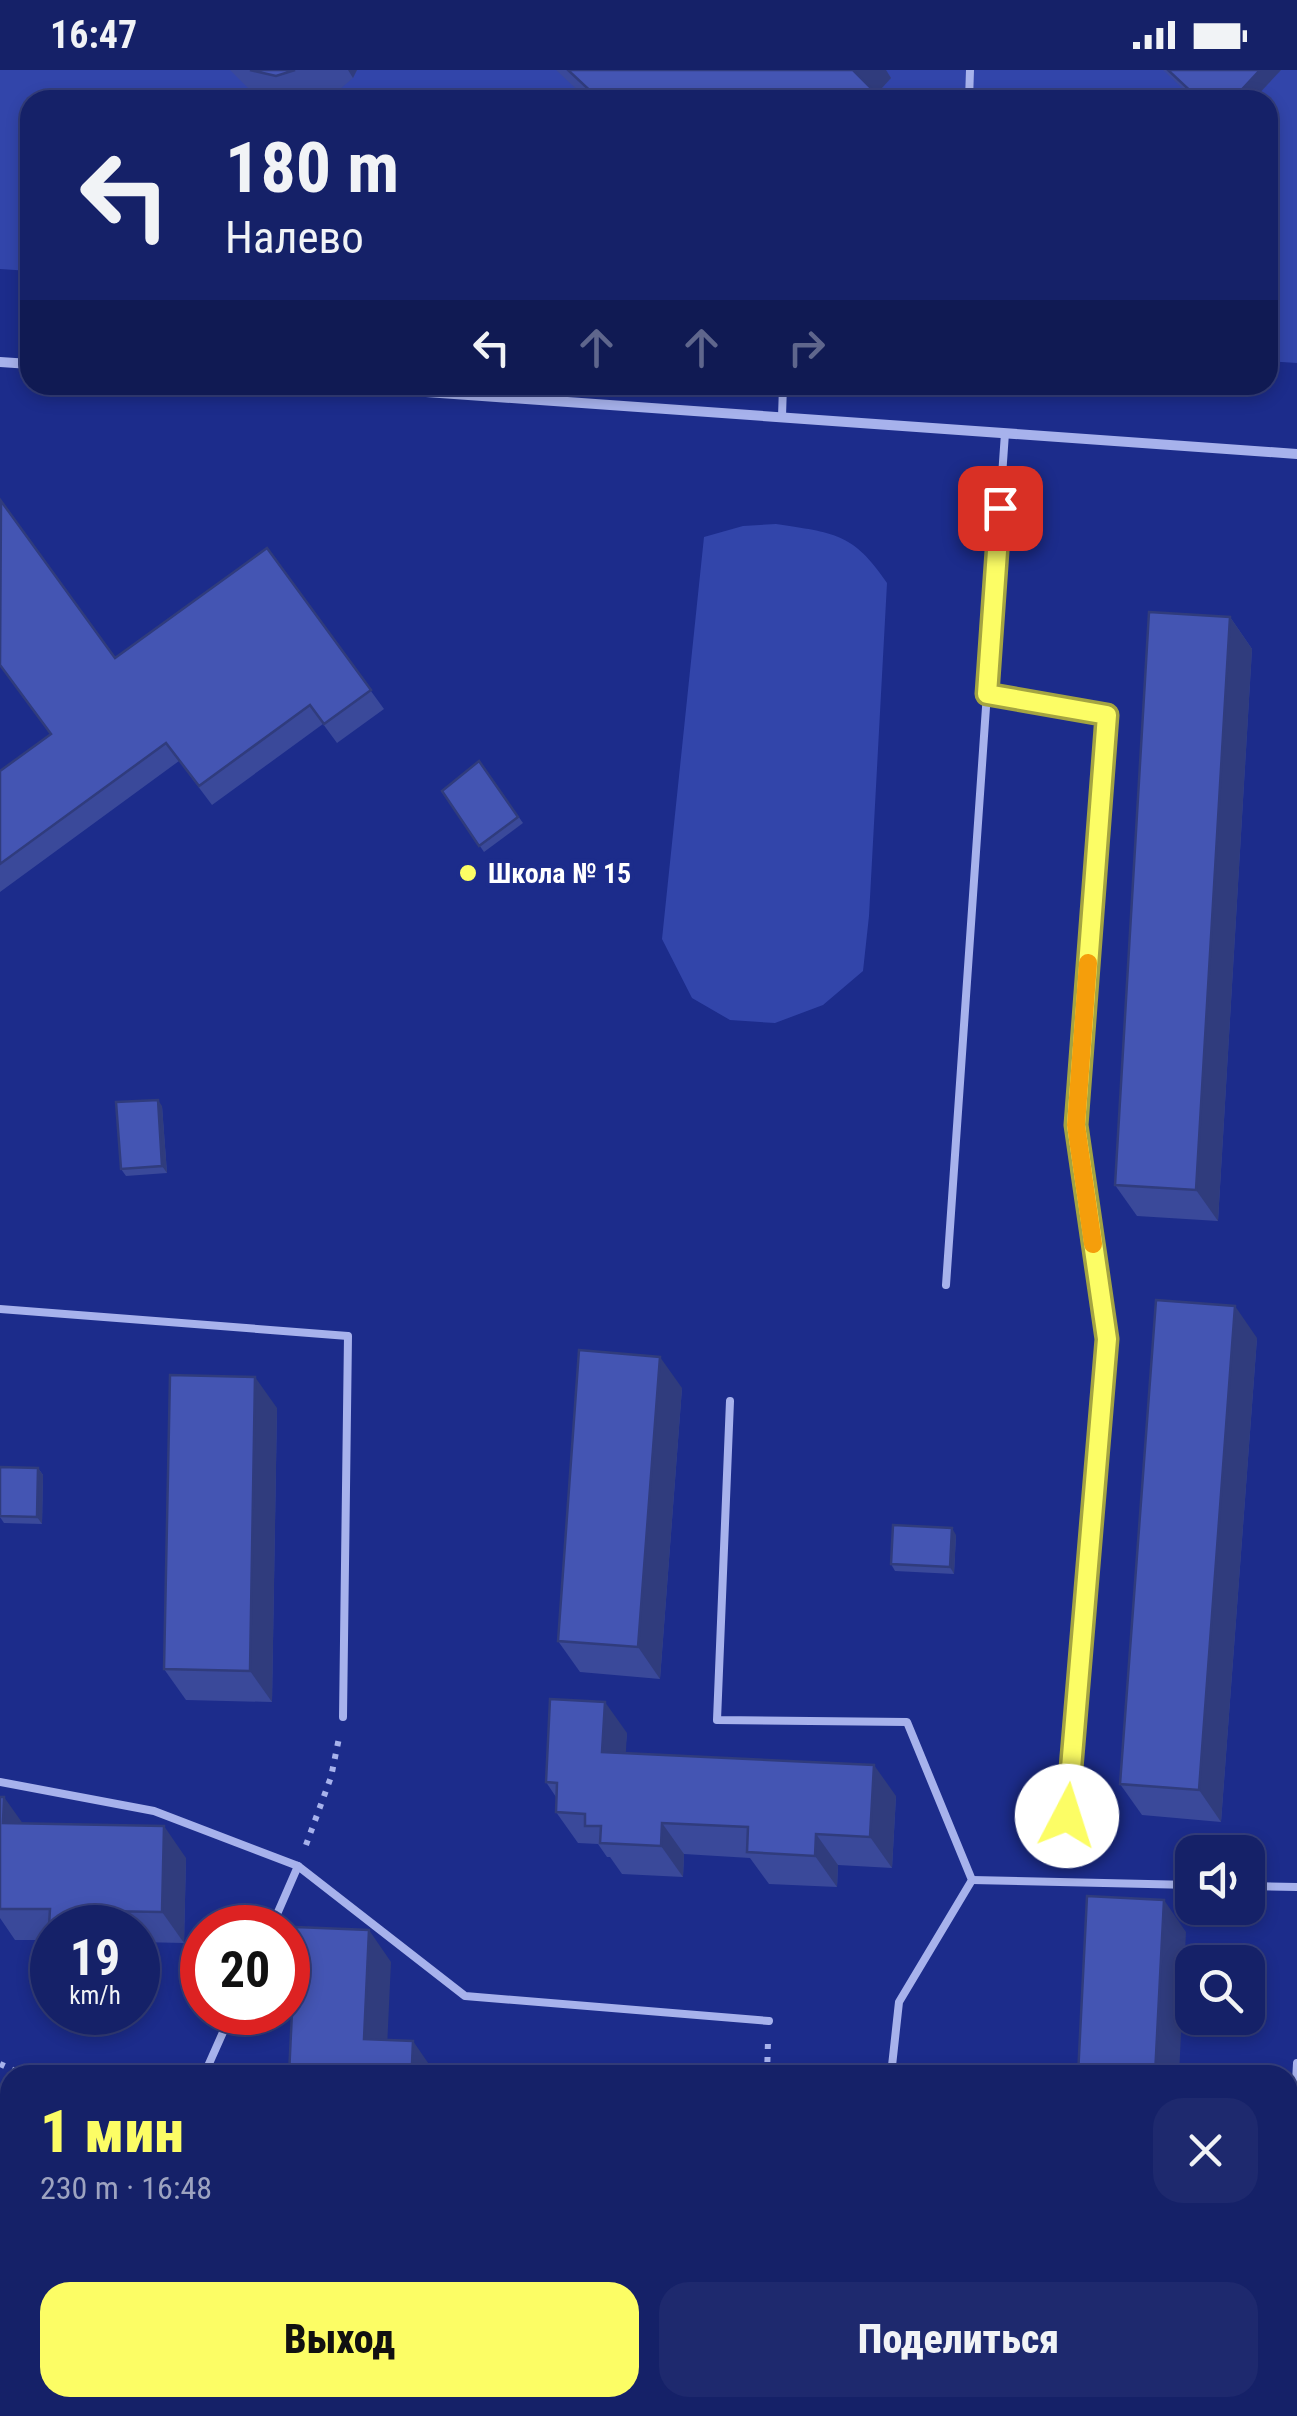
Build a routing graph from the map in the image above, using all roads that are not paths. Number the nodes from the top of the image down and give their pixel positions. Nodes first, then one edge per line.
1 (470, 395) edge
2 (783, 395) edge
3 (782, 417) junction
4 (1005, 433) junction
5 (1297, 454) edge
6 (987, 694) junction
7 (946, 1285) dead end
8 (0, 1309) edge
9 (730, 1401) dead end
10 (343, 1717) road end
11 (0, 1782) edge
12 (1067, 1816) dead end
13 (298, 1866) junction
14 (972, 1880) junction
15 (1175, 1885) edge
16 (1265, 1886) edge
17 (1297, 1887) edge
18 (281, 1905) edge
19 (769, 2021) dead end
20 (222, 2035) edge
21 (208, 2065) edge
22 (891, 2065) edge

1 - 3 street
2 - 3 lane
3 - 4 street
4 - 5 street
4 - 6 lane
6 - 7 lane
6 - 12 lane
8 - 10 lane
9 - 14 lane
11 - 13 lane
13 - 18 lane
13 - 19 lane
14 - 15 lane
14 - 22 lane
16 - 17 lane
20 - 21 lane

